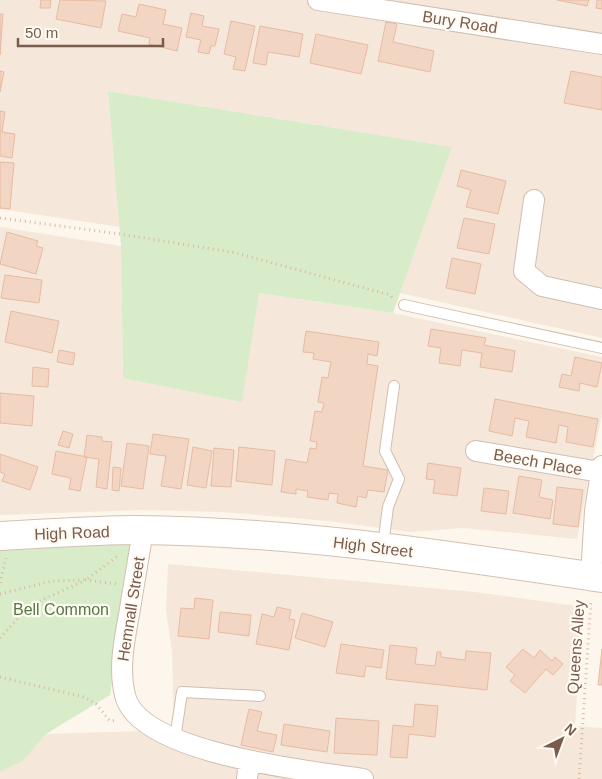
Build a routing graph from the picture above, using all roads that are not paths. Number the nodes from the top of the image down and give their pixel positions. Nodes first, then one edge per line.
1 (318, 0) edge
2 (602, 44) edge
3 (534, 200) dead end
4 (602, 298) edge
5 (404, 305) road end
6 (602, 348) edge
7 (394, 386) dead end
8 (476, 451) dead end
9 (601, 469) edge
10 (139, 530) junction
11 (0, 536) edge
12 (383, 548) junction
13 (596, 577) edge
14 (260, 696) dead end
15 (175, 739) junction
16 (248, 770) edge
17 (363, 779) edge

1 - 2 street, Bury Road
3 - 4 street
5 - 6 lane
7 - 12 lane
8 - 9 street, Beech Place
9 - 13 street
10 - 11 main road, High Road
10 - 12 main road, High Street
10 - 15 street, Hemnall Street
12 - 13 main road, High Street
14 - 15 lane
15 - 16 street, Hemnall Street
16 - 17 street, Hemnall Street

